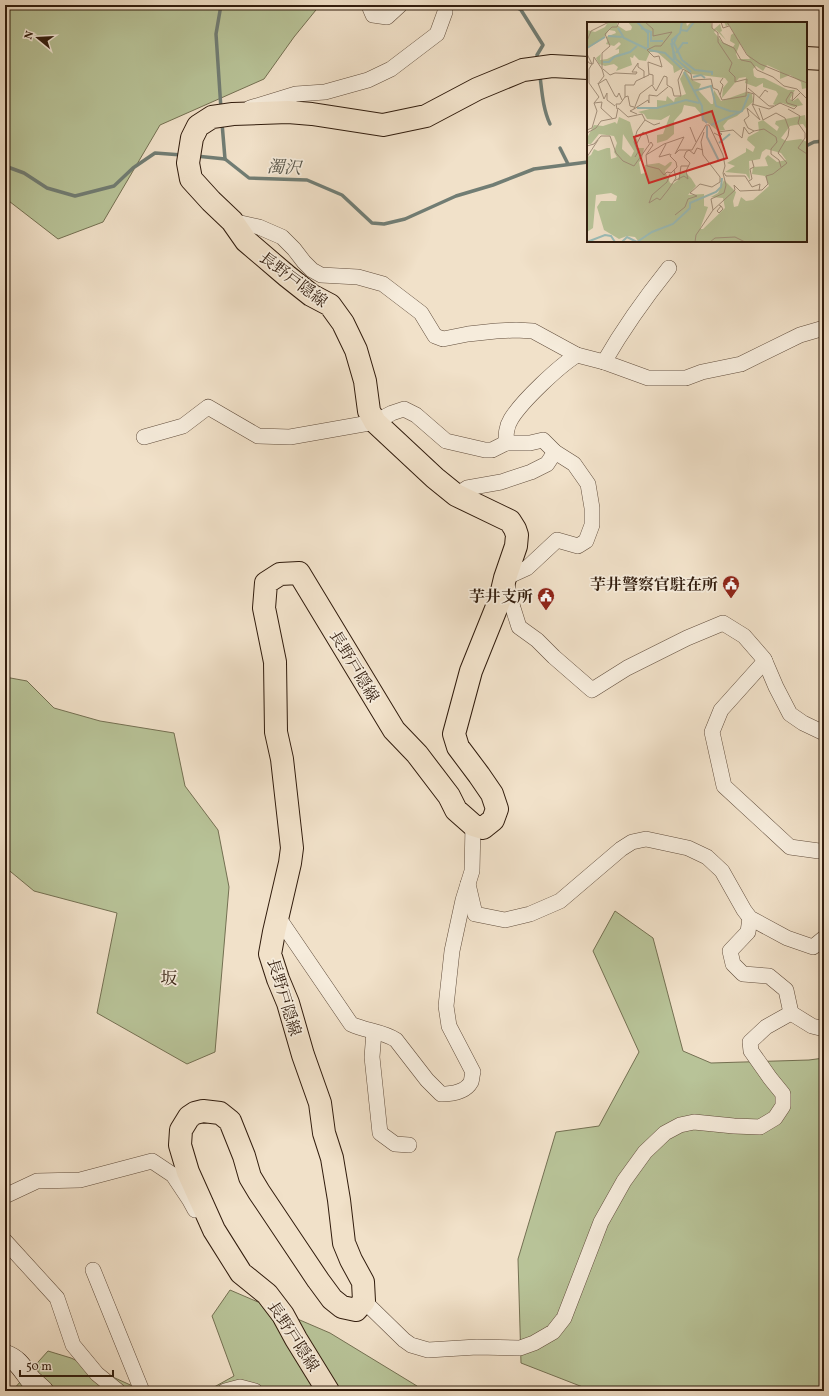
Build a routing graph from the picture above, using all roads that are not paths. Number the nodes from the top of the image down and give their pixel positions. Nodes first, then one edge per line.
1 (370, 5) edge
2 (400, 5) edge
3 (445, 5) edge
4 (807, 58) edge
5 (824, 59) edge
6 (587, 68) edge
7 (233, 114) junction
8 (232, 221) junction
9 (669, 268) dead end
10 (824, 328) edge
11 (577, 355) junction
12 (604, 362) junction
13 (375, 422) junction
14 (144, 436) dead end
15 (506, 443) junction
16 (555, 452) junction
17 (456, 495) junction
18 (505, 578) junction
19 (765, 661) junction
20 (824, 733) edge
21 (473, 825) junction
22 (824, 851) edge
23 (468, 884) junction
24 (278, 917) junction
25 (750, 918) junction
26 (824, 938) edge
27 (791, 1013) junction
28 (824, 1029) edge
29 (374, 1032) junction
30 (410, 1146) dead end
31 (5, 1196) edge
32 (220, 1240) junction
33 (5, 1241) edge
34 (93, 1270) dead end
35 (364, 1301) junction
36 (5, 1355) edge
37 (43, 1391) edge
38 (118, 1391) edge
39 (142, 1391) edge
40 (225, 1391) edge
41 (255, 1391) edge
42 (328, 1391) edge

1 - 2 street
3 - 7 street
4 - 5 main road
6 - 7 main road, 長野戸隠線
7 - 8 main road, 長野戸隠線
8 - 11 street
8 - 13 main road, 長野戸隠線
9 - 12 street
10 - 12 street
11 - 12 street
11 - 15 street
13 - 14 street
13 - 15 street
13 - 17 main road, 長野戸隠線
15 - 16 street
16 - 17 street
16 - 18 street
17 - 18 main road, 長野戸隠線
18 - 19 street
18 - 21 main road, 長野戸隠線
19 - 20 street
19 - 22 street
21 - 23 street
21 - 24 main road, 長野戸隠線
23 - 25 street
23 - 29 street
24 - 29 street
24 - 35 main road, 長野戸隠線
25 - 26 street
25 - 27 street
27 - 28 street
27 - 35 street
29 - 30 street
31 - 32 street
32 - 35 main road, 長野戸隠線
32 - 42 main road, 長野戸隠線
33 - 38 street
34 - 39 street
36 - 37 main road
40 - 41 street

